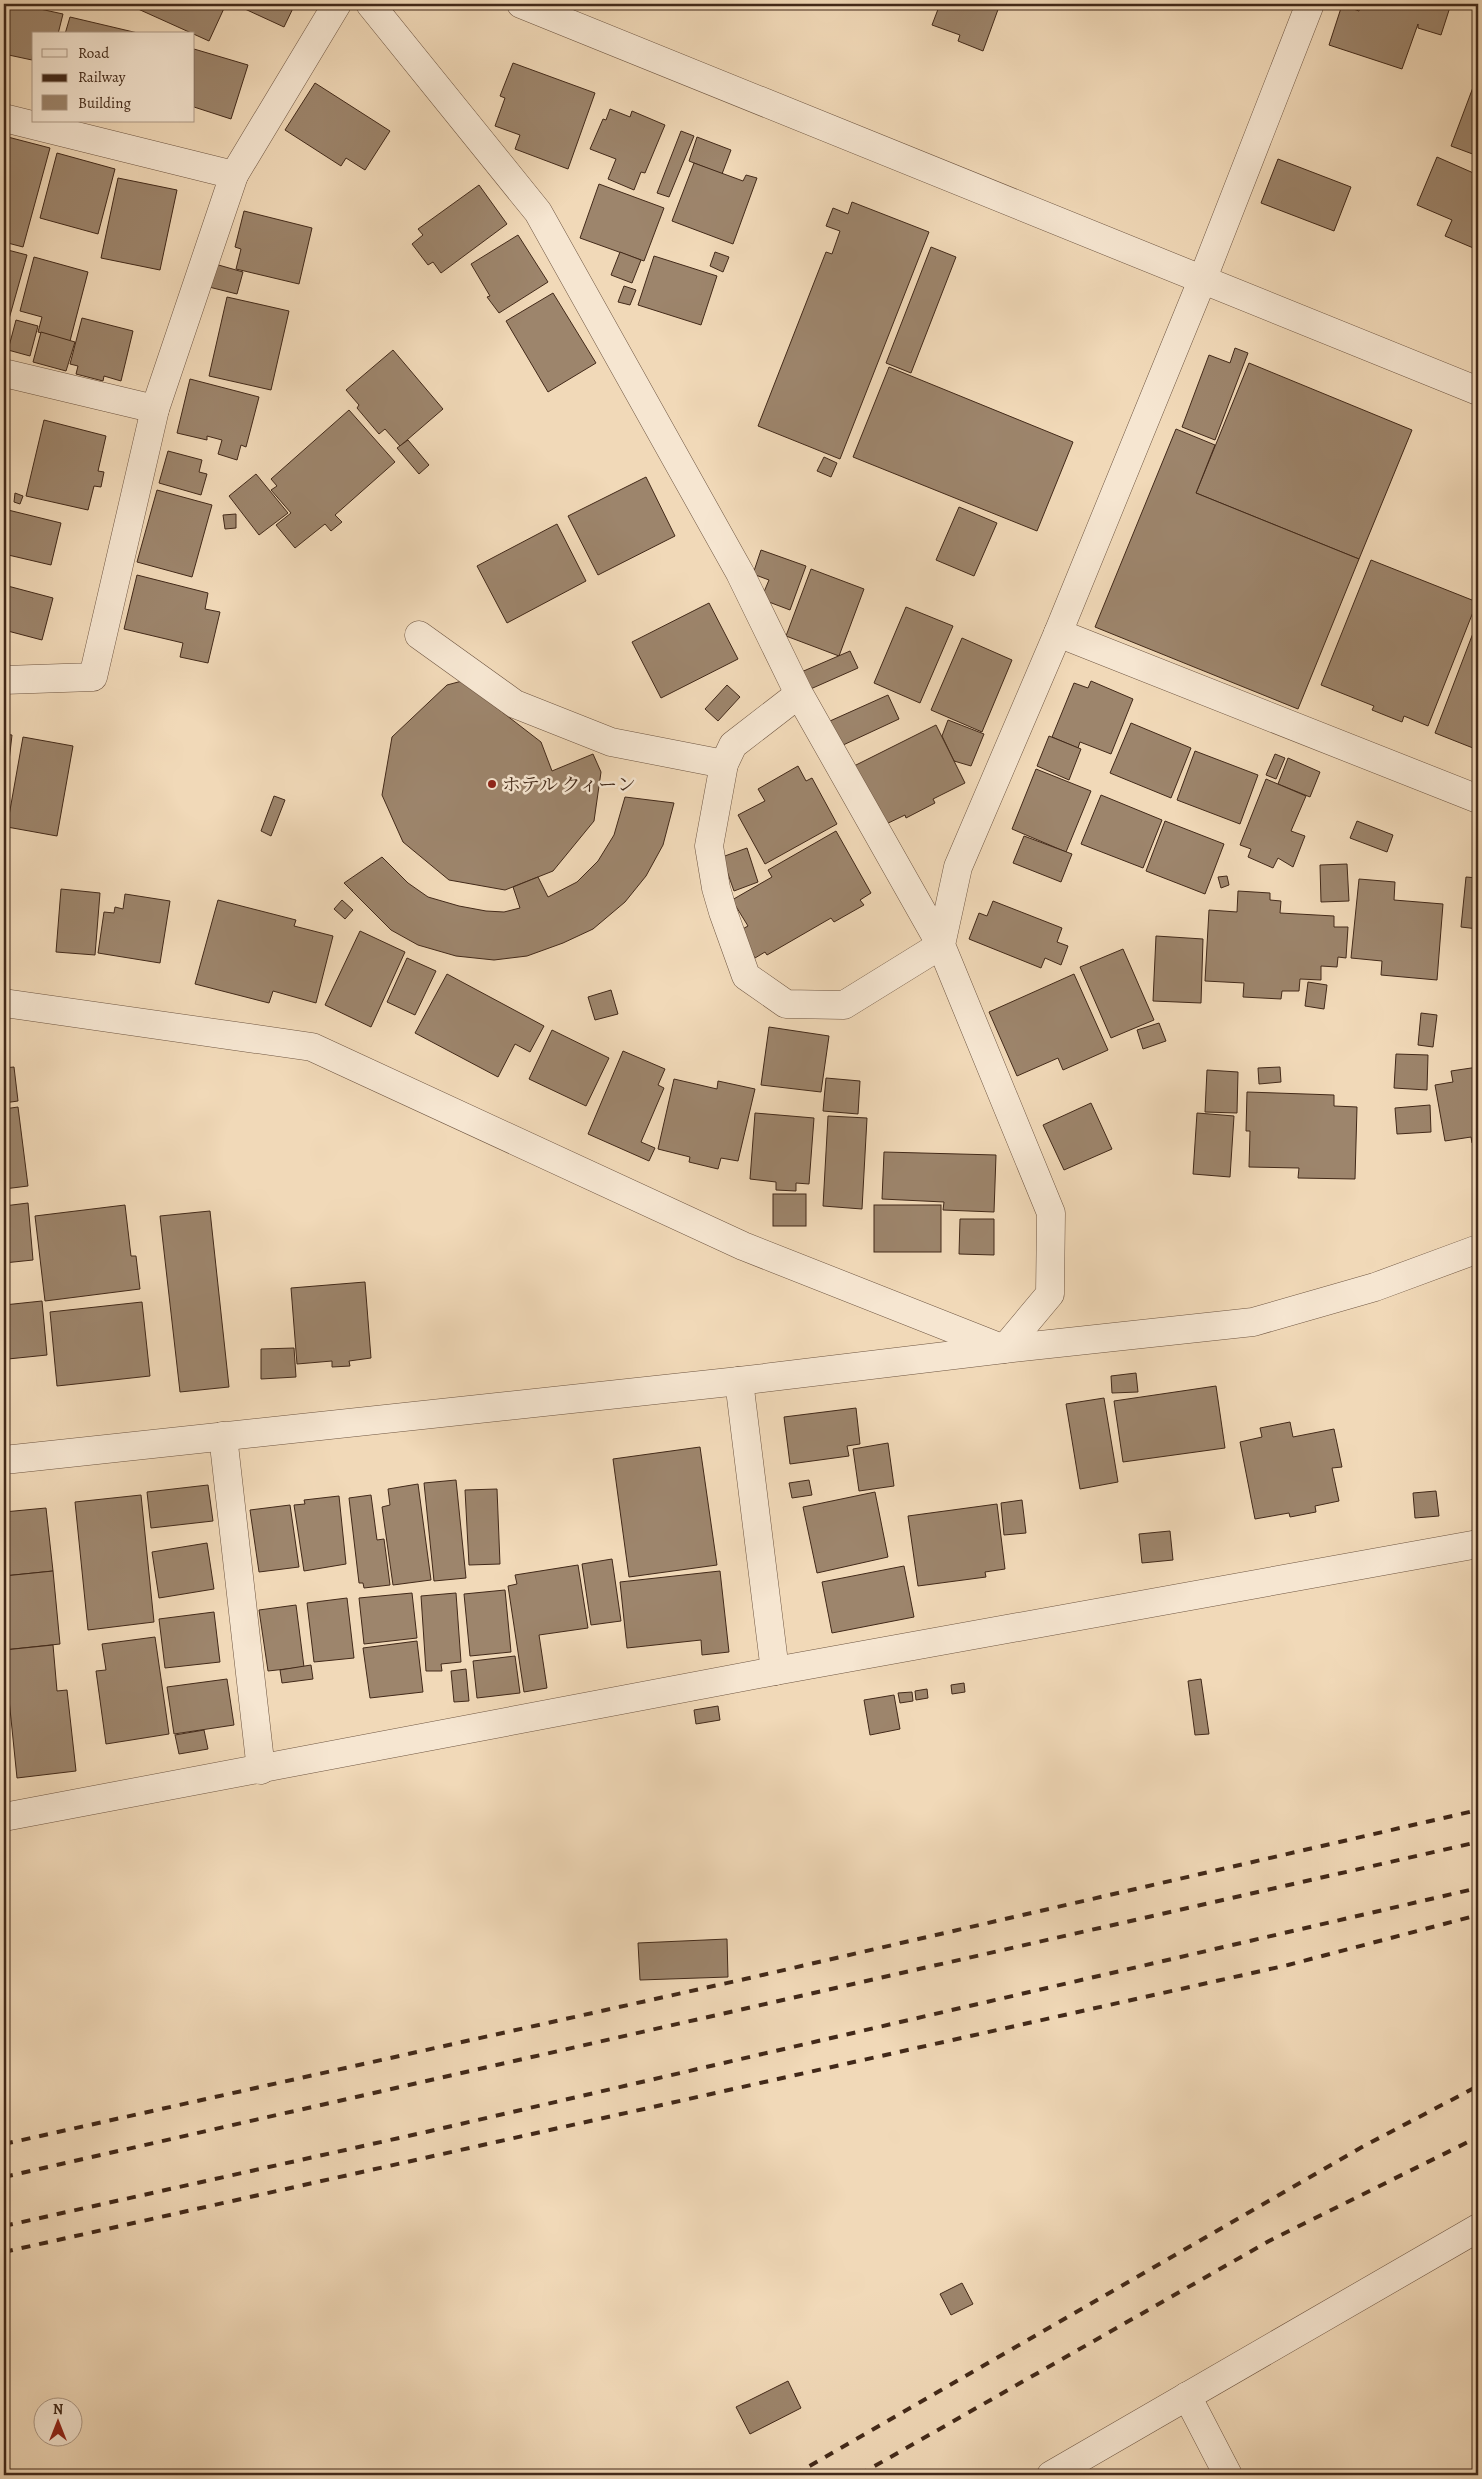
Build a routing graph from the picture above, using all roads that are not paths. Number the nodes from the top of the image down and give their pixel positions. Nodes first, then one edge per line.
1 (337, 4) edge
2 (370, 4) edge
3 (521, 4) edge
4 (1310, 4) edge
5 (4, 118) edge
6 (234, 174) junction
7 (1203, 278) junction
8 (4, 372) edge
9 (1478, 391) edge
10 (155, 409) junction
11 (1058, 633) junction
12 (419, 635) dead end
13 (4, 680) edge
14 (799, 694) junction
15 (724, 764) junction
16 (1478, 799) edge
17 (941, 946) junction
18 (4, 1003) edge
19 (1478, 1250) edge
20 (1004, 1349) junction
21 (739, 1381) junction
22 (223, 1436) junction
23 (4, 1460) edge
24 (1478, 1544) edge
25 (775, 1671) junction
26 (261, 1770) junction
27 (4, 1817) edge
28 (1478, 2228) edge
29 (1187, 2396) junction
30 (1051, 2475) edge
31 (1228, 2475) edge

1 - 6 street
2 - 14 street
3 - 7 street
4 - 7 street
5 - 6 street
6 - 10 street
7 - 9 street
7 - 11 street
8 - 10 street
10 - 13 street
11 - 16 street
11 - 17 street
12 - 15 street
14 - 15 street
14 - 17 street
15 - 17 street
17 - 20 street
18 - 20 street
19 - 20 street
20 - 21 street
21 - 22 street
21 - 25 street
22 - 23 street
22 - 26 street
24 - 25 street
25 - 26 street
26 - 27 street
28 - 29 street
29 - 30 street
29 - 31 street

